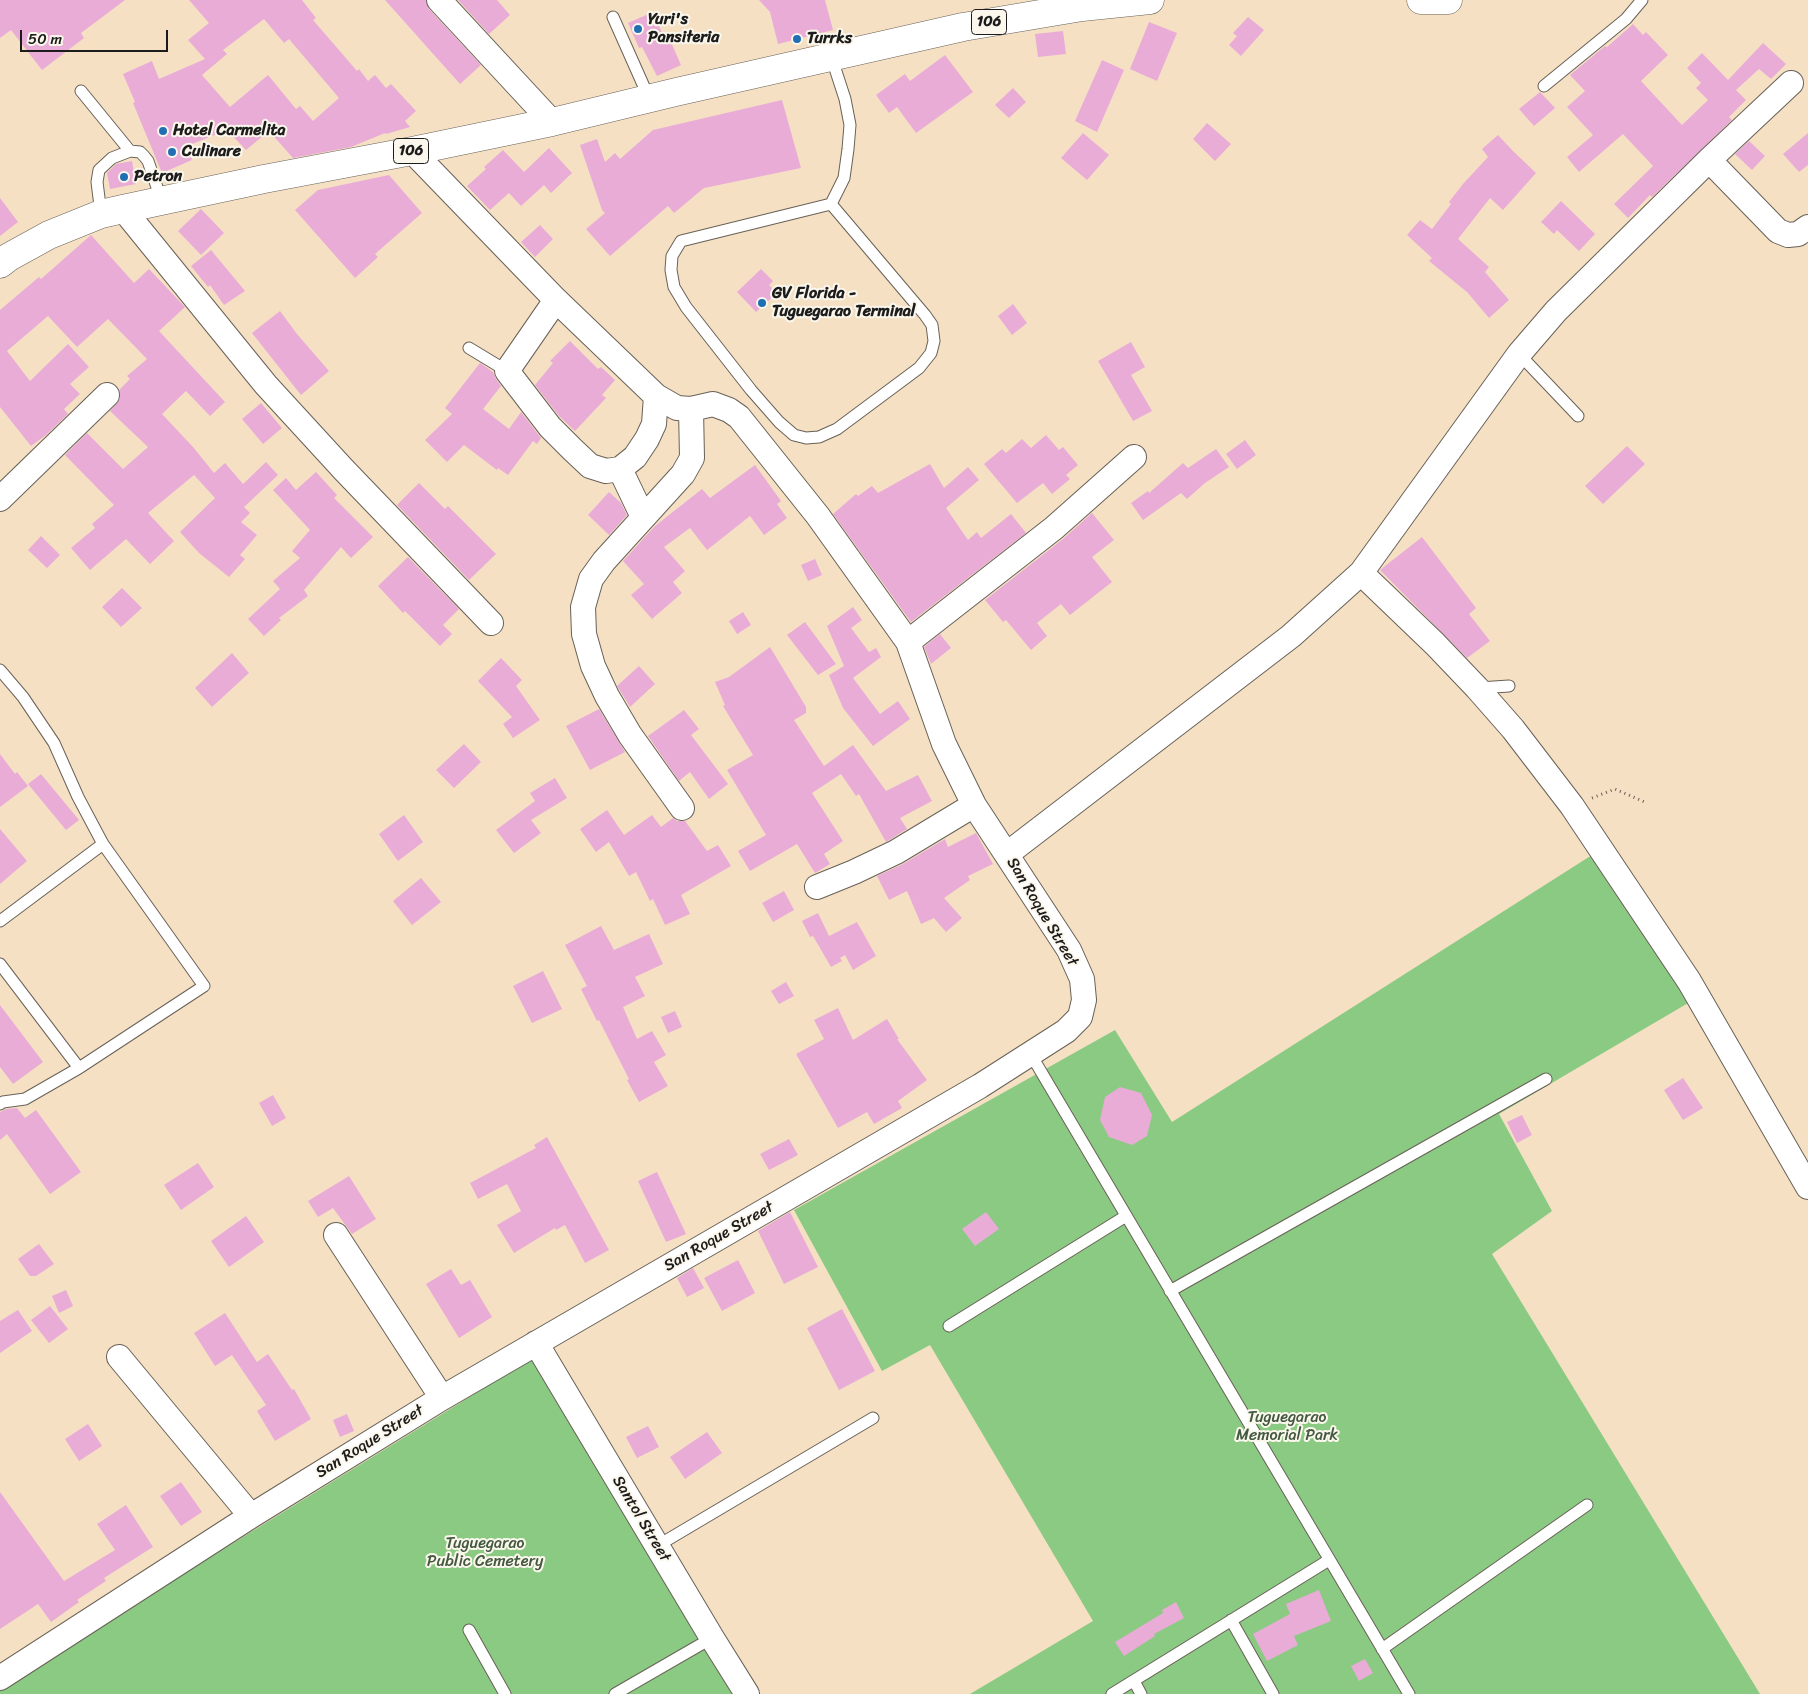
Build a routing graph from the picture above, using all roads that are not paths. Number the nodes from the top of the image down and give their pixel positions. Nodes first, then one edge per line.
1 (439, 0) edge
2 (1150, 0) edge
3 (1421, 0) edge
4 (1448, 0) edge
5 (1642, 0) edge
6 (613, 17) dead end
7 (831, 56) junction
8 (1791, 83) dead end
9 (1544, 86) dead end
10 (81, 91) dead end
11 (649, 98) junction
12 (552, 122) junction
13 (130, 151) junction
14 (412, 151) junction
15 (1708, 160) junction
16 (162, 202) junction
17 (831, 204) junction
18 (112, 212) junction
19 (1808, 227) edge
20 (0, 264) edge
21 (556, 300) junction
22 (469, 348) dead end
23 (1519, 354) junction
24 (507, 371) junction
25 (107, 394) dead end
26 (656, 396) junction
27 (691, 409) junction
28 (1578, 416) dead end
29 (1134, 457) dead end
30 (620, 469) junction
31 (0, 499) edge
32 (643, 517) junction
33 (1361, 573) junction
34 (492, 623) dead end
35 (908, 642) junction
36 (0, 670) edge
37 (1508, 686) dead end
38 (1477, 688) junction
39 (974, 805) junction
40 (682, 808) dead end
41 (103, 844) junction
42 (1007, 854) junction
43 (817, 887) dead end
44 (0, 921) edge
45 (0, 964) edge
46 (1030, 1053) junction
47 (79, 1068) junction
48 (1546, 1079) dead end
49 (0, 1104) edge
50 (1808, 1187) edge
51 (1126, 1216) junction
52 (336, 1235) dead end
53 (1170, 1291) junction
54 (949, 1326) dead end
55 (536, 1343) junction
56 (119, 1356) dead end
57 (442, 1398) junction
58 (872, 1418) dead end
59 (1587, 1505) dead end
60 (251, 1516) junction
61 (657, 1546) junction
62 (1329, 1560) junction
63 (1231, 1620) junction
64 (469, 1630) dead end
65 (712, 1638) junction
66 (1382, 1649) junction
67 (0, 1678) edge
68 (1134, 1681) junction
69 (505, 1694) edge
70 (615, 1694) edge
71 (747, 1694) edge
72 (1112, 1694) edge
73 (1141, 1694) edge
74 (1273, 1694) edge
75 (1409, 1694) edge

1 - 12 street
2 - 7 highway, 106
3 - 4 highway
5 - 9 lane
6 - 11 lane
7 - 11 highway, 106
7 - 17 lane
8 - 15 street
10 - 13 lane
11 - 12 highway, 106
12 - 14 highway, 106
13 - 16 lane
13 - 18 lane
14 - 16 highway, 106
14 - 21 street
15 - 19 street
15 - 23 street
16 - 18 highway, 106
17 - 17 lane
18 - 20 highway, 106
18 - 34 street
21 - 24 street
21 - 26 street
22 - 24 lane
23 - 28 lane
23 - 33 street
24 - 30 street
25 - 31 street
26 - 27 street
26 - 30 street
27 - 32 street
27 - 35 street, San Roque Street
29 - 35 street
30 - 32 street
32 - 40 street
33 - 38 street
33 - 42 street
35 - 39 street, San Roque Street
36 - 41 lane
37 - 38 lane
38 - 50 street
39 - 42 street, San Roque Street
39 - 43 street
41 - 44 lane
41 - 47 lane
42 - 46 street, San Roque Street
45 - 47 lane
46 - 51 lane
46 - 55 street, San Roque Street
47 - 49 lane
48 - 53 lane
51 - 53 lane
51 - 54 lane
52 - 57 street
53 - 62 lane
55 - 57 street, San Roque Street
55 - 61 street, Santol Street
56 - 60 street
57 - 60 street, San Roque Street
58 - 61 lane
59 - 66 lane
60 - 67 street, San Roque Street
61 - 65 street, Santol Street
62 - 63 lane
62 - 66 lane
63 - 68 lane
63 - 74 lane
64 - 69 lane
65 - 70 lane
65 - 71 street, Santol Street
66 - 75 lane
68 - 72 lane
68 - 73 lane

